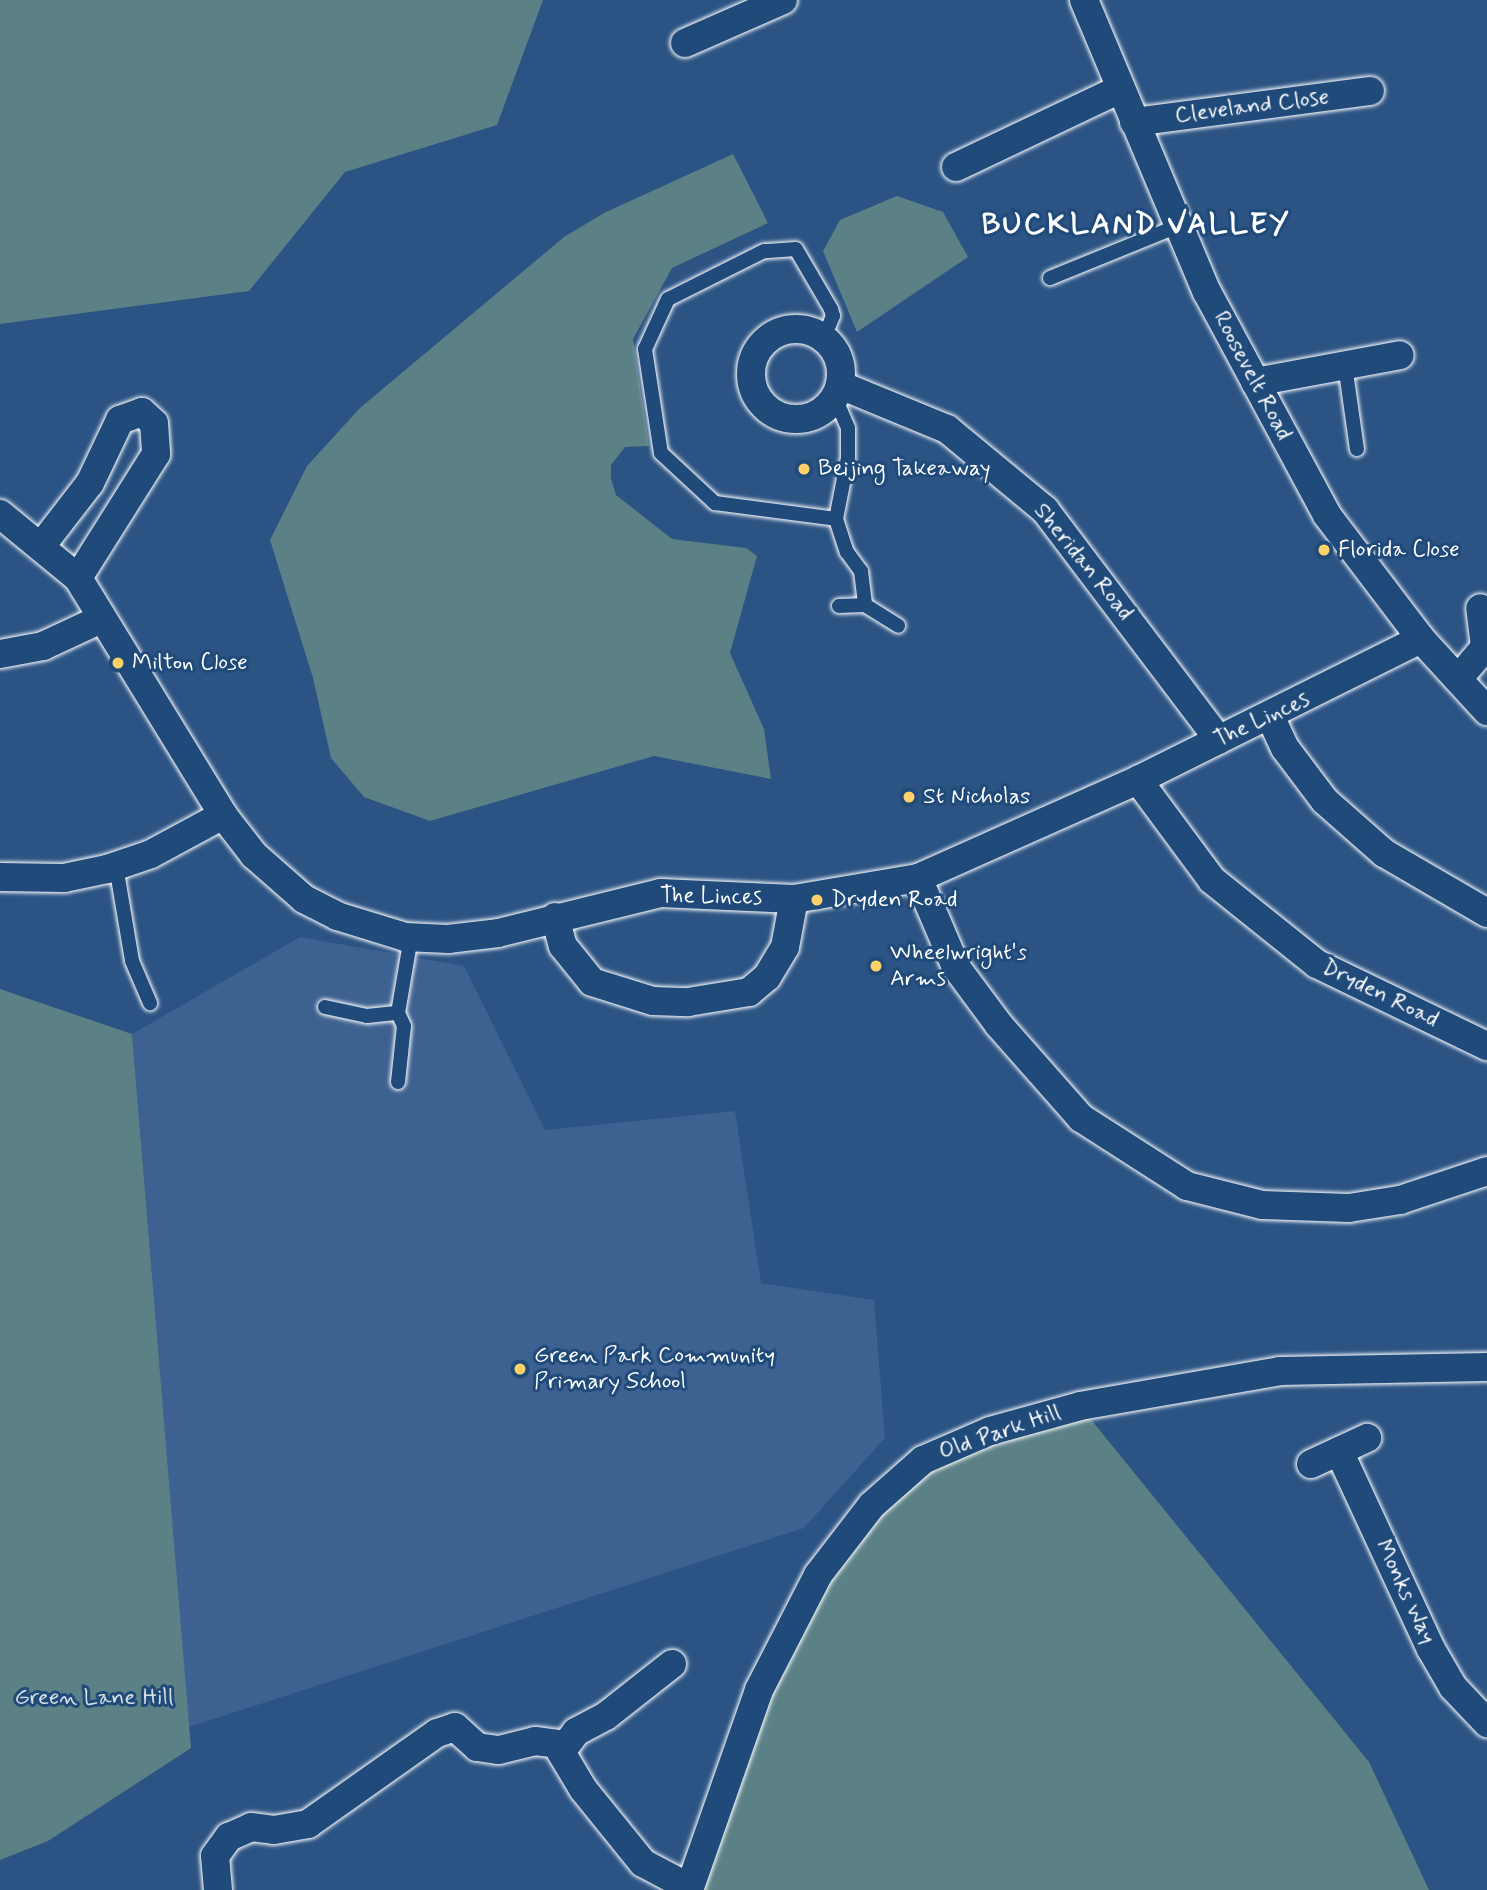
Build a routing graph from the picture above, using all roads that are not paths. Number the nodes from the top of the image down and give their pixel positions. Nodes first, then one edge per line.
1 (783, 0) edge
2 (1084, 0) edge
3 (685, 43) dead end
4 (1118, 90) junction
5 (1370, 91) dead end
6 (1134, 122) junction
7 (956, 167) dead end
8 (1178, 226) junction
9 (1050, 278) dead end
10 (824, 338) junction
11 (1400, 355) dead end
12 (1346, 365) junction
13 (1255, 382) junction
14 (837, 391) junction
15 (1357, 449) dead end
16 (0, 514) edge
17 (836, 519) junction
18 (42, 545) junction
19 (78, 578) junction
20 (865, 605) junction
21 (839, 606) dead end
22 (1480, 608) dead end
23 (101, 619) junction
24 (898, 626) dead end
25 (1421, 639) junction
26 (0, 654) edge
27 (1458, 679) junction
28 (1487, 711) edge
29 (1270, 716) junction
30 (1219, 740) junction
31 (1138, 780) junction
32 (223, 815) junction
33 (116, 866) junction
34 (0, 877) edge
35 (918, 878) junction
36 (794, 899) junction
37 (1487, 912) edge
38 (555, 917) junction
39 (411, 937) junction
40 (150, 1003) dead end
41 (326, 1007) dead end
42 (398, 1013) junction
43 (1487, 1046) edge
44 (398, 1082) dead end
45 (1487, 1171) edge
46 (1487, 1367) edge
47 (1367, 1438) dead end
48 (1339, 1451) junction
49 (1311, 1464) dead end
50 (672, 1664) dead end
51 (1487, 1723) edge
52 (566, 1745) junction
53 (209, 1886) edge
54 (690, 1889) edge

1 - 3 street
2 - 4 street, Roosevelt Road
4 - 6 street, Roosevelt Road
4 - 7 street
5 - 6 street, Cleveland Close
6 - 8 street, Roosevelt Road
8 - 9 lane
8 - 13 street, Roosevelt Road
10 - 14 street
10 - 14 street
10 - 17 lane
11 - 12 street
12 - 13 street
12 - 15 lane
13 - 25 street, Roosevelt Road
14 - 17 lane
14 - 30 street, Sheridan Road
16 - 18 street, The Linces
17 - 20 lane
18 - 19 street, The Linces
18 - 19 street
19 - 23 street, The Linces
20 - 21 lane
20 - 24 lane
22 - 27 street
23 - 26 street
23 - 32 street, The Linces
25 - 27 street, Roosevelt Road
25 - 29 street, The Linces
27 - 28 street, Roosevelt Road
29 - 30 street, The Linces
29 - 37 street
30 - 31 street, The Linces
31 - 35 street, The Linces
31 - 43 street, Dryden Road
32 - 33 street
32 - 39 street, The Linces
33 - 34 street
33 - 40 lane
35 - 36 street, The Linces
35 - 45 street
36 - 38 street, The Linces
36 - 38 street
38 - 39 street, The Linces
39 - 42 lane
41 - 42 lane
42 - 44 lane
46 - 54 street, Old Park Hill
47 - 48 street
48 - 49 street
48 - 51 street, Monks Way
50 - 52 street
52 - 53 street
52 - 54 street

